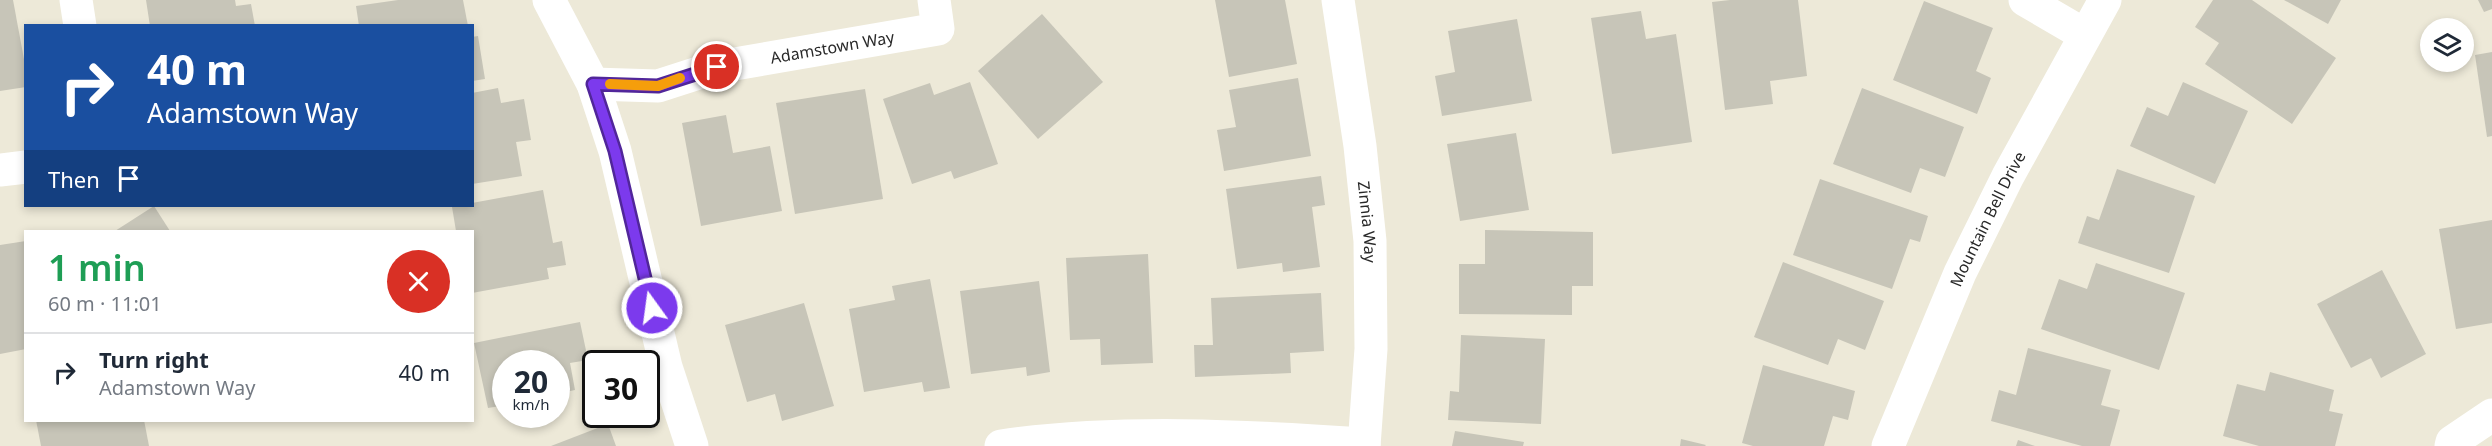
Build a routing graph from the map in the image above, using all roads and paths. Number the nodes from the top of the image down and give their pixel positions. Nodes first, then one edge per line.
1 (76, 0) edge
2 (549, 0) edge
3 (934, 0) edge
4 (1338, 0) edge
5 (2025, 0) edge
6 (2105, 0) edge
7 (80, 24) edge
8 (2085, 35) junction
9 (593, 84) junction
10 (24, 166) edge
11 (0, 170) edge
12 (2492, 415) edge
13 (1364, 445) edge
14 (692, 446) edge
15 (1001, 446) edge
16 (1888, 446) edge
17 (2451, 446) edge

1 - 7 street
2 - 9 street
3 - 9 street, Adamstown Way
4 - 13 street, Zinnia Way
5 - 8 street
6 - 8 street, Mountain Bell Drive
8 - 16 street, Mountain Bell Drive
9 - 14 street
10 - 11 street
12 - 17 street
13 - 15 street

